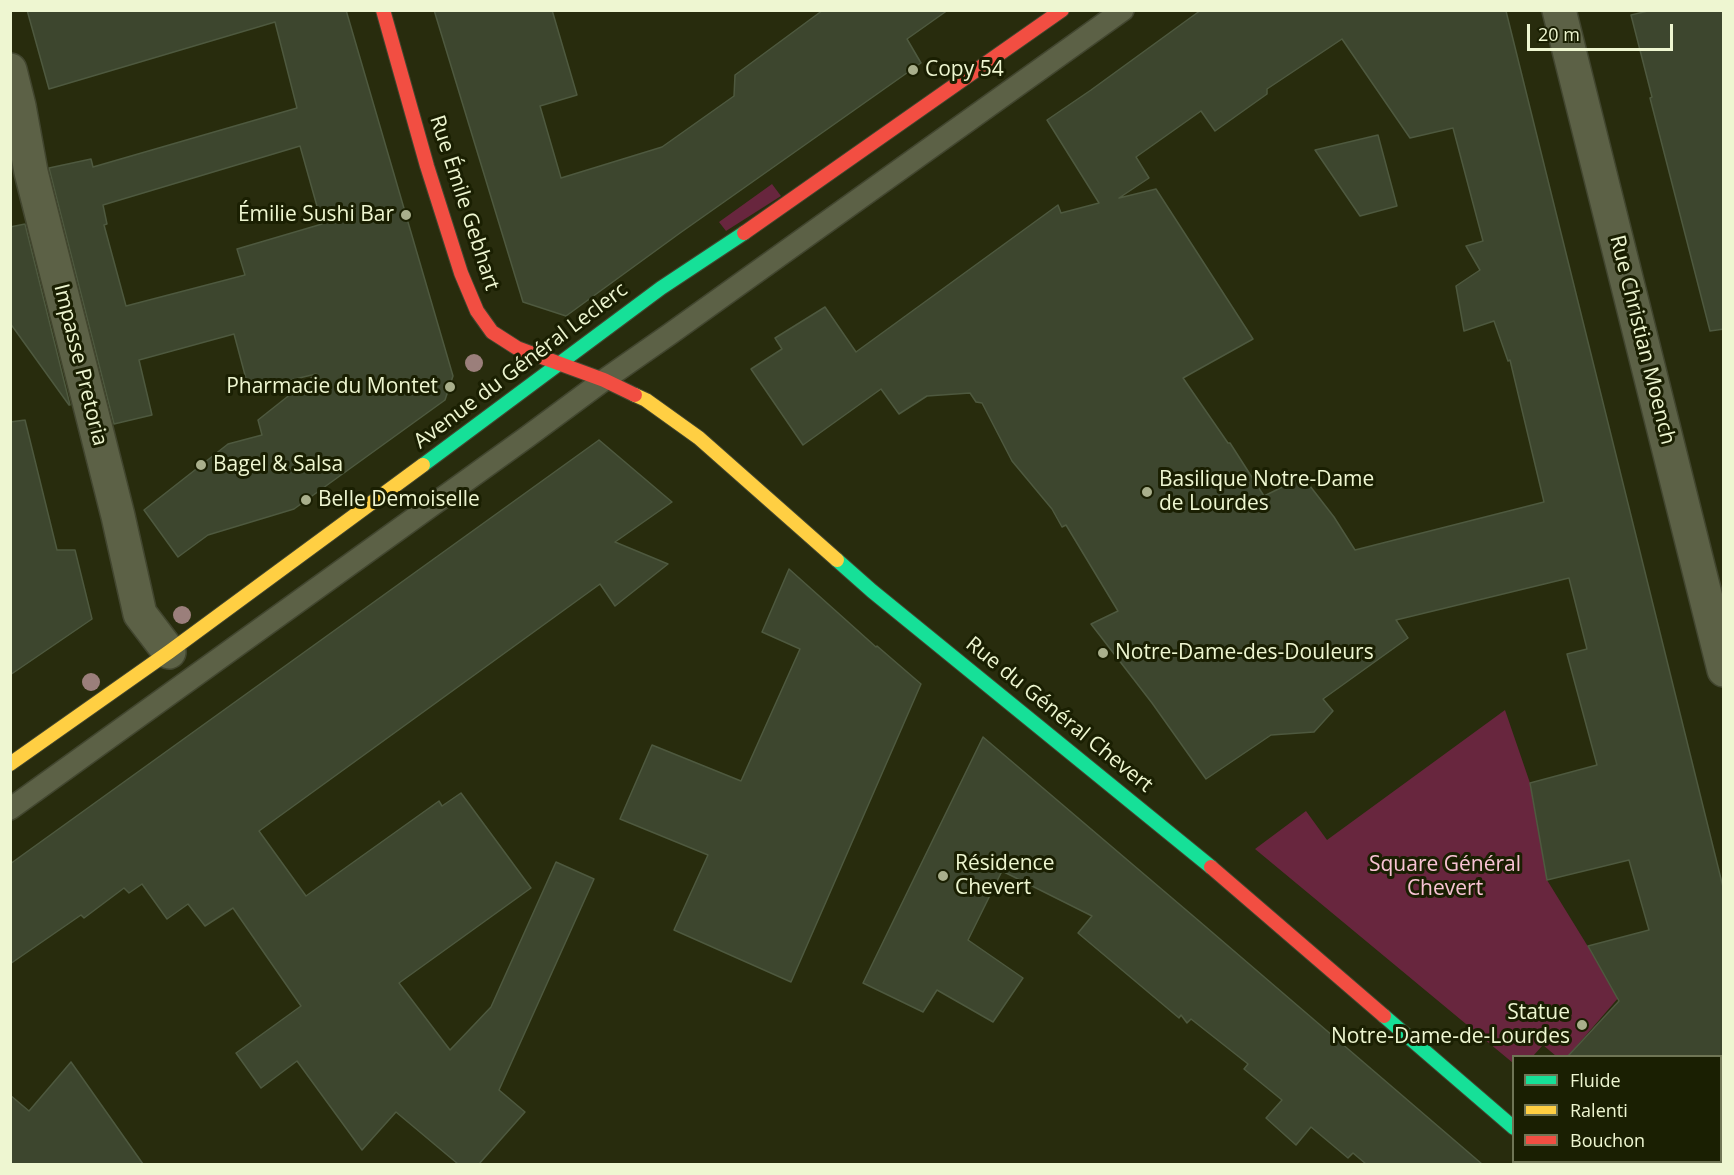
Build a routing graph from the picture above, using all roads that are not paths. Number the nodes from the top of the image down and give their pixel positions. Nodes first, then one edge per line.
1 (383, 10) edge
2 (1123, 10) edge
3 (1559, 10) edge
4 (1051, 14) edge
5 (1069, 49) junction
6 (10, 70) edge
7 (559, 364) junction
8 (604, 380) junction
9 (169, 652) junction
10 (1724, 670) edge
11 (190, 680) junction
12 (10, 764) edge
13 (10, 809) edge
14 (1512, 1126) edge

1 - 7 street, Rue Émile Gebhart
2 - 5 lane
3 - 10 street, Rue Christian Moench
4 - 5 lane
4 - 7 street, Avenue du Général Leclerc
5 - 8 lane
6 - 9 street, Impasse Pretoria
7 - 8 street, Rue du Général Chevert
7 - 9 street, Avenue du Général Leclerc
8 - 11 lane
8 - 14 street, Rue du Général Chevert
9 - 11 lane
9 - 12 street, Avenue du Général Leclerc
11 - 13 lane

